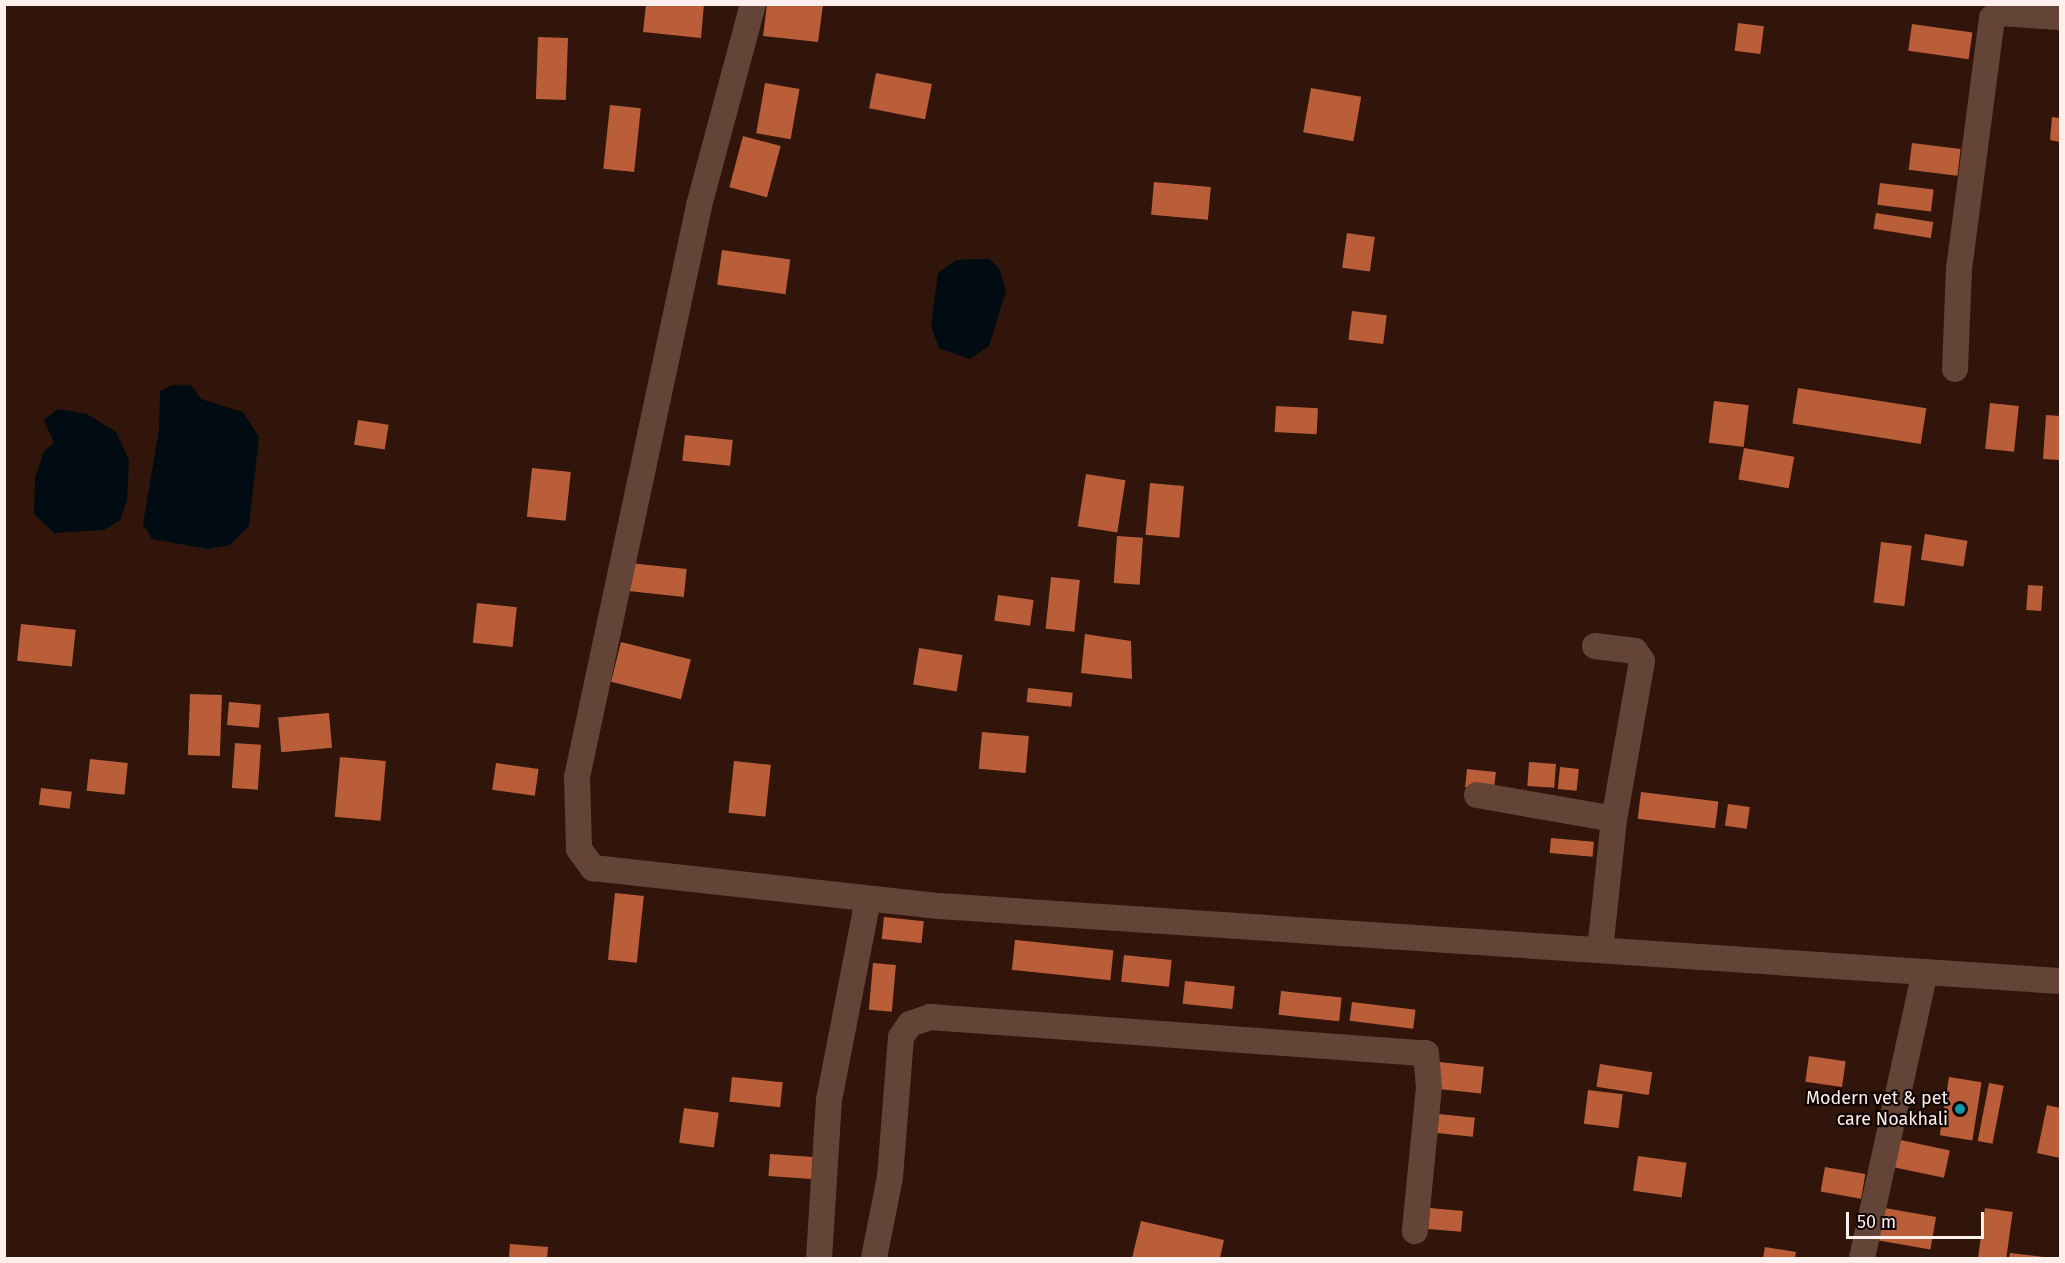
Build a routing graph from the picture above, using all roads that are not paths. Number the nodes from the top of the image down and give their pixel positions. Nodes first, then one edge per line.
1 (753, 4) edge
2 (2061, 16) edge
3 (1955, 369) dead end
4 (1595, 646) dead end
5 (1477, 795) dead end
6 (1614, 819) junction
7 (868, 899) junction
8 (1600, 949) junction
9 (1925, 972) junction
10 (2061, 981) edge
11 (1415, 1231) dead end
12 (819, 1258) edge
13 (874, 1258) edge
14 (1862, 1258) edge

1 - 7 street
2 - 3 street
4 - 6 street
5 - 6 street
6 - 8 street
7 - 8 street
7 - 12 street
8 - 9 street
9 - 10 street
9 - 14 street
11 - 13 street

